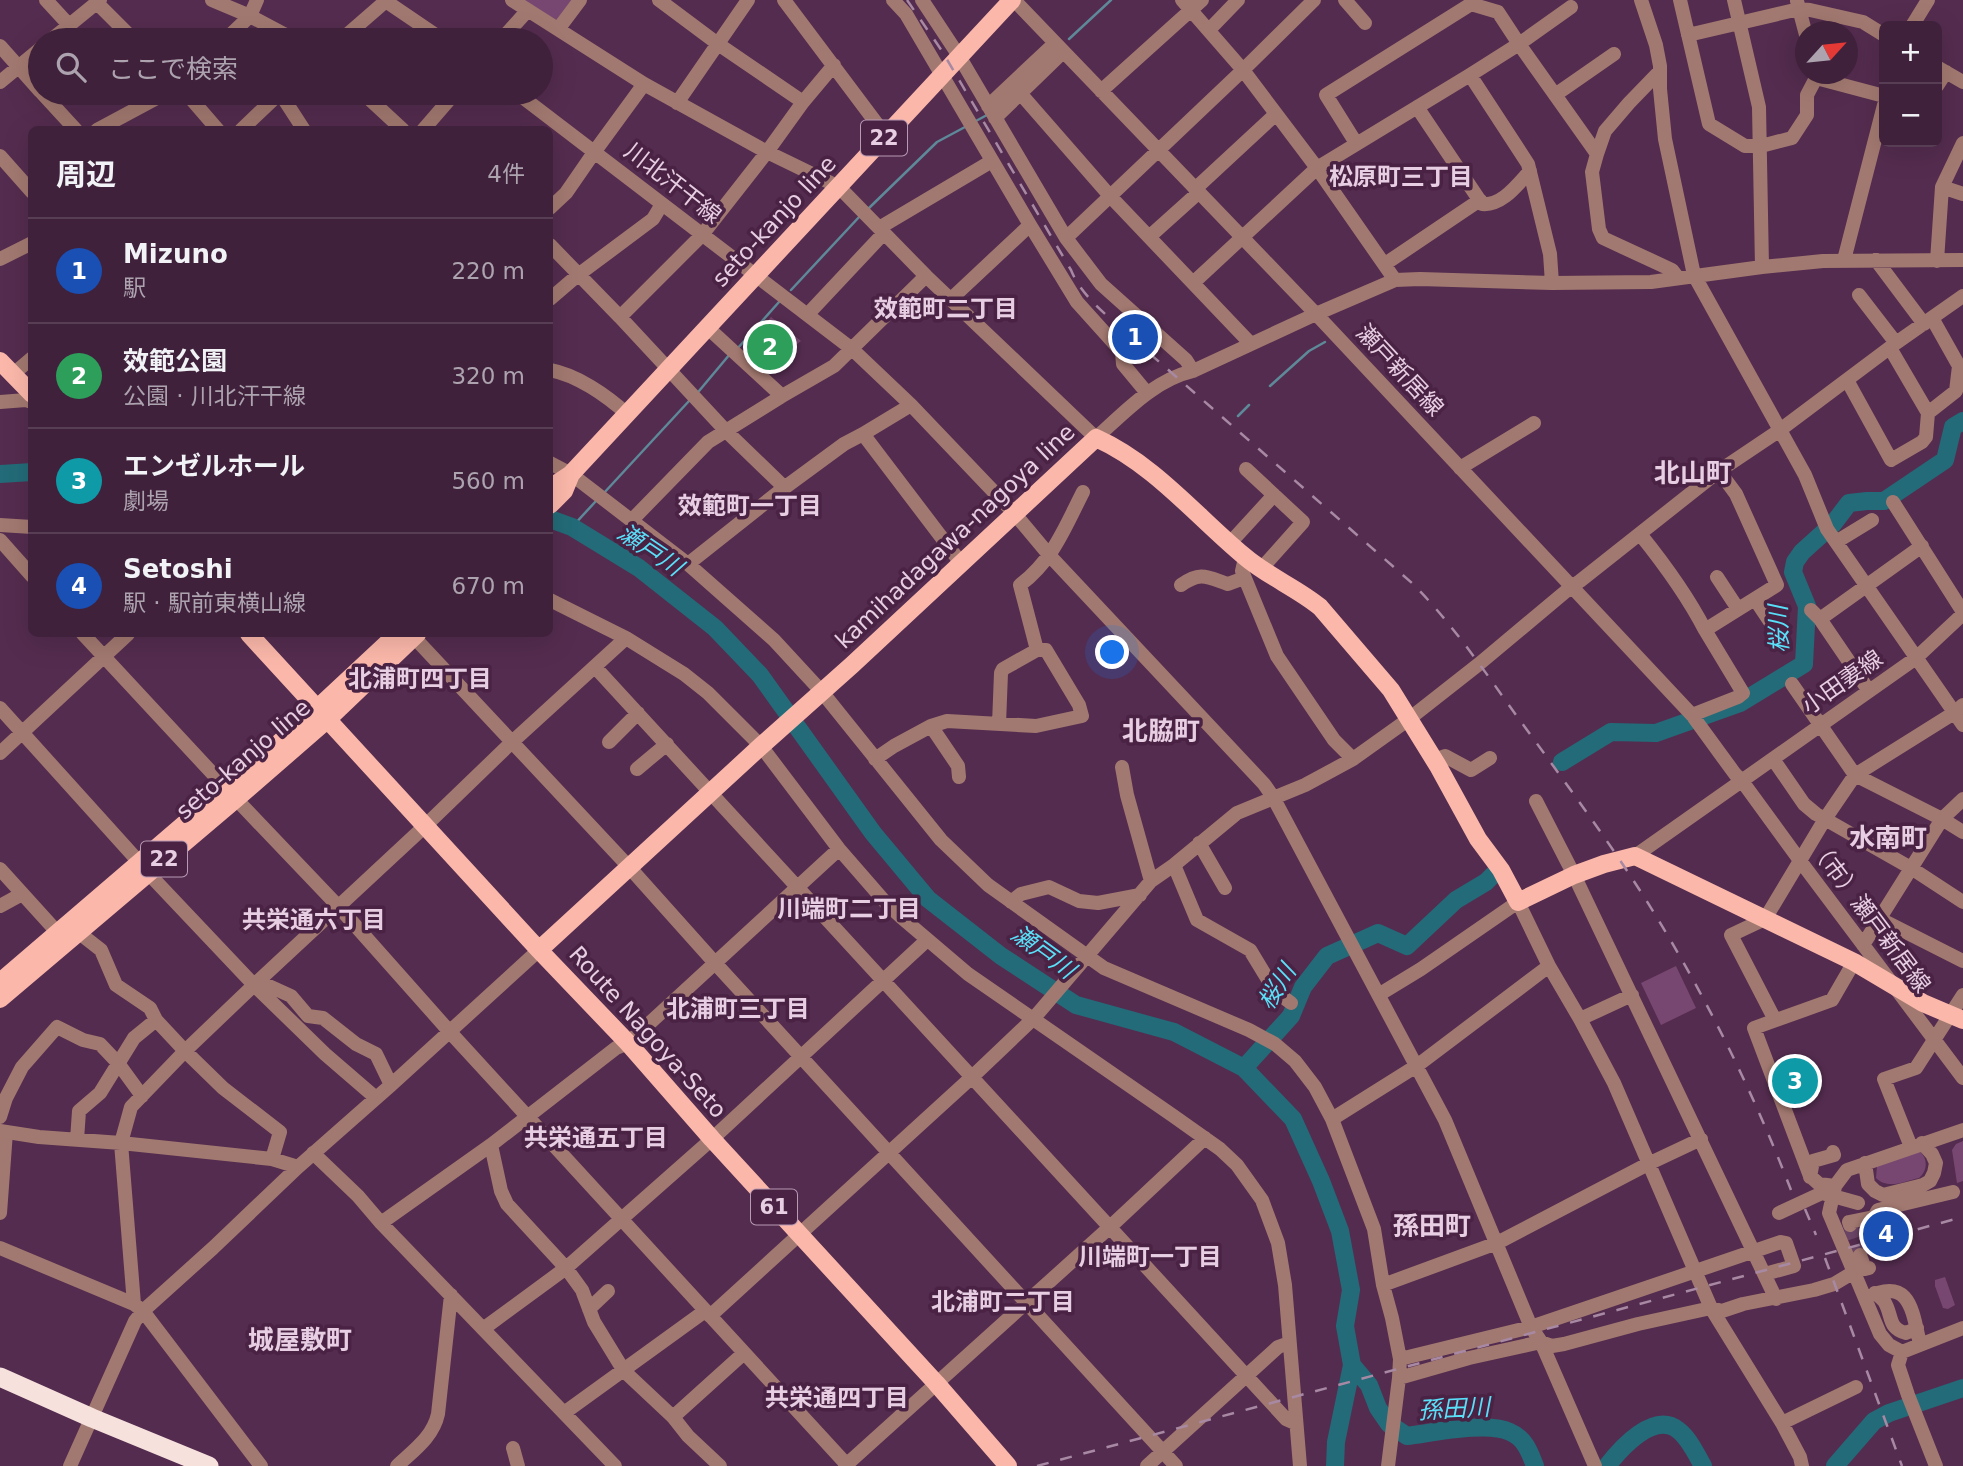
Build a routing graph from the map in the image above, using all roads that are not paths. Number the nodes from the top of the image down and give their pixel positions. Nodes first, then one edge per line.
1 (46, 0) edge
2 (212, 0) edge
3 (257, 0) edge
4 (386, 0) edge
5 (512, 0) edge
6 (580, 0) edge
7 (748, 0) edge
8 (784, 0) edge
9 (893, 0) edge
10 (922, 0) edge
11 (1013, 0) edge
12 (1238, 0) edge
13 (1314, 0) edge
14 (1345, 0) edge
15 (1641, 0) edge
16 (1680, 0) edge
17 (1734, 0) edge
18 (1928, 0) edge
19 (98, 1) edge
20 (665, 1) edge
21 (1192, 3) edge
22 (1797, 5) edge
23 (1571, 7) dead end
24 (528, 10) junction
25 (250, 16) junction
26 (1915, 21) edge
27 (1365, 23) dead end
28 (1739, 24) junction
29 (69, 25) junction
30 (65, 28) edge
31 (123, 28) edge
32 (238, 28) edge
33 (272, 28) edge
34 (354, 28) edge
35 (426, 28) edge
36 (512, 28) edge
37 (559, 28) junction
38 (1209, 30) junction
39 (1879, 32) edge
40 (1688, 35) junction
41 (718, 44) junction
42 (1519, 44) junction
43 (0, 46) edge
44 (1059, 47) junction
45 (1614, 54) dead end
46 (959, 56) junction
47 (28, 59) edge
48 (834, 65) junction
49 (18, 67) junction
50 (1243, 70) junction
51 (1942, 70) edge
52 (1659, 72) junction
53 (943, 74) junction
54 (1470, 75) junction
55 (28, 78) edge
56 (0, 82) edge
57 (1963, 82) edge
58 (644, 84) junction
59 (1812, 84) edge
60 (1845, 84) edge
61 (1101, 91) junction
62 (1020, 93) junction
63 (1879, 94) edge
64 (1555, 95) junction
65 (803, 102) junction
66 (677, 103) junction
67 (53, 105) edge
68 (144, 105) edge
69 (196, 105) edge
70 (267, 105) edge
71 (288, 105) edge
72 (376, 105) edge
73 (445, 105) edge
74 (533, 105) edge
75 (1417, 107) junction
76 (992, 112) junction
77 (1276, 114) junction
78 (1879, 124) edge
79 (72, 126) edge
80 (104, 126) edge
81 (215, 126) edge
82 (245, 126) edge
83 (301, 126) edge
84 (399, 126) edge
85 (426, 126) edge
86 (886, 136) junction
87 (1963, 143) edge
88 (1356, 144) junction
89 (1761, 146) junction
90 (1159, 149) junction
91 (594, 151) junction
92 (766, 152) junction
93 (1597, 153) junction
94 (0, 156) edge
95 (992, 161) junction
96 (1317, 168) junction
97 (1530, 171) junction
98 (838, 187) junction
99 (1942, 187) junction
100 (28, 188) edge
101 (1196, 191) junction
102 (1963, 194) edge
103 (1110, 196) junction
104 (1479, 200) junction
105 (662, 204) junction
106 (553, 205) edge
107 (1030, 225) junction
108 (882, 231) junction
109 (702, 234) junction
110 (1149, 237) junction
111 (1066, 238) junction
112 (1242, 238) junction
113 (28, 245) edge
114 (553, 248) edge
115 (2, 256) edge
116 (1844, 260) junction
117 (1876, 260) junction
118 (1963, 260) edge
119 (1937, 261) junction
120 (1385, 264) junction
121 (1762, 267) junction
122 (578, 275) junction
123 (1693, 275) junction
124 (756, 276) junction
125 (926, 276) junction
126 (1678, 278) junction
127 (1395, 281) junction
128 (1193, 283) junction
129 (1552, 283) junction
130 (1859, 295) dead end
131 (553, 296) edge
132 (1963, 296) edge
133 (951, 299) junction
134 (808, 314) junction
135 (1316, 314) junction
136 (620, 317) junction
137 (1928, 321) junction
138 (708, 328) junction
139 (1251, 344) junction
140 (1893, 346) junction
141 (852, 349) junction
142 (28, 360) edge
143 (6, 368) edge
144 (668, 369) junction
145 (553, 371) edge
146 (1193, 371) junction
147 (1847, 380) junction
148 (28, 390) edge
149 (1147, 393) junction
150 (782, 396) junction
151 (28, 401) edge
152 (0, 402) edge
153 (911, 405) junction
154 (1928, 413) junction
155 (627, 414) junction
156 (1534, 423) dead end
157 (1780, 430) junction
158 (726, 431) junction
159 (863, 435) junction
160 (1096, 438) junction
161 (553, 465) edge
162 (1460, 468) junction
163 (1246, 469) dead end
164 (1719, 471) junction
165 (571, 474) junction
166 (553, 486) edge
167 (785, 488) junction
168 (1083, 492) dead end
169 (1274, 495) junction
170 (553, 502) edge
171 (1893, 502) dead end
172 (1014, 513) junction
173 (1872, 520) dead end
174 (631, 521) junction
175 (0, 525) edge
176 (28, 527) edge
177 (1640, 534) junction
178 (0, 540) edge
179 (1836, 541) junction
180 (1230, 543) junction
181 (1922, 547) junction
182 (1050, 556) junction
183 (1245, 558) junction
184 (961, 563) junction
185 (688, 564) junction
186 (1262, 568) junction
187 (28, 572) edge
188 (1717, 577) dead end
189 (1244, 578) junction
190 (1181, 585) dead end
191 (1867, 586) junction
192 (1571, 587) junction
193 (1755, 599) junction
194 (553, 602) edge
195 (1738, 609) junction
196 (1963, 613) edge
197 (1771, 623) dead end
198 (1705, 630) junction
199 (86, 637) edge
200 (124, 637) edge
201 (252, 637) edge
202 (406, 637) edge
203 (412, 637) edge
204 (626, 638) junction
205 (1037, 650) junction
206 (102, 656) junction
207 (1916, 658) junction
208 (595, 667) junction
209 (1792, 684) dead end
210 (1869, 691) junction
211 (822, 692) junction
212 (0, 708) edge
213 (1958, 709) edge
214 (323, 713) junction
215 (638, 713) junction
216 (1692, 715) junction
217 (1409, 719) junction
218 (999, 724) junction
219 (1963, 725) edge
220 (931, 726) junction
221 (1821, 726) junction
222 (22, 733) junction
223 (609, 741) dead end
224 (512, 742) junction
225 (667, 744) junction
226 (761, 746) junction
227 (0, 753) edge
228 (1490, 758) dead end
229 (875, 759) junction
230 (1353, 759) junction
231 (1773, 759) junction
232 (1434, 760) junction
233 (1122, 767) dead end
234 (637, 769) dead end
235 (1855, 775) junction
236 (959, 777) dead end
237 (1742, 781) junction
238 (711, 792) junction
239 (231, 794) junction
240 (1273, 797) junction
241 (1963, 799) edge
242 (1536, 802) dead end
243 (1825, 819) junction
244 (1942, 819) junction
245 (425, 826) junction
246 (1963, 832) edge
247 (1199, 843) junction
248 (839, 849) junction
249 (1634, 856) junction
250 (1801, 862) junction
251 (1174, 865) junction
252 (144, 867) junction
253 (630, 868) junction
254 (0, 869) edge
255 (1910, 869) junction
256 (1574, 875) junction
257 (1151, 881) junction
258 (797, 888) junction
259 (1225, 888) dead end
260 (22, 894) junction
261 (1139, 895) junction
262 (1012, 902) junction
263 (1518, 902) junction
264 (1963, 902) edge
265 (0, 906) edge
266 (338, 906) junction
267 (1765, 919) junction
268 (1880, 919) junction
269 (78, 932) junction
270 (58, 933) junction
271 (927, 940) junction
272 (1863, 945) junction
273 (539, 950) junction
274 (1087, 956) junction
275 (1963, 961) edge
276 (1853, 962) junction
277 (715, 963) junction
278 (1549, 966) junction
279 (884, 981) junction
280 (0, 982) edge
281 (256, 983) junction
282 (1895, 987) junction
283 (1380, 994) junction
284 (1632, 995) junction
285 (1963, 995) edge
286 (0, 999) edge
287 (1291, 1003) dead end
288 (1037, 1015) junction
289 (1957, 1018) edge
290 (1580, 1019) junction
291 (156, 1020) junction
292 (1775, 1020) junction
293 (449, 1031) junction
294 (1935, 1040) junction
295 (628, 1043) junction
296 (185, 1051) junction
297 (800, 1057) junction
298 (118, 1063) junction
299 (1418, 1065) junction
300 (972, 1077) junction
301 (1963, 1078) edge
302 (391, 1085) junction
303 (142, 1096) junction
304 (376, 1098) junction
305 (528, 1116) junction
306 (0, 1117) edge
307 (1332, 1119) junction
308 (1963, 1130) edge
309 (3, 1131) edge
310 (1205, 1138) junction
311 (712, 1139) junction
312 (1701, 1139) junction
313 (77, 1140) junction
314 (121, 1143) junction
315 (491, 1145) junction
316 (1917, 1145) junction
317 (313, 1153) junction
318 (889, 1153) junction
319 (1834, 1156) dead end
320 (272, 1159) junction
321 (1865, 1163) junction
322 (1648, 1164) junction
323 (298, 1167) junction
324 (1953, 1192) dead end
325 (1827, 1196) junction
326 (1858, 1203) dead end
327 (0, 1213) edge
328 (1779, 1213) dead end
329 (622, 1218) junction
330 (381, 1223) junction
331 (1757, 1225) dead end
332 (1850, 1225) dead end
333 (1110, 1227) junction
334 (799, 1235) junction
335 (1497, 1243) junction
336 (1751, 1245) junction
337 (0, 1248) edge
338 (1860, 1255) tunnel mouth
339 (566, 1268) junction
340 (1869, 1268) dead end
341 (1694, 1270) junction
342 (1854, 1272) junction
343 (1765, 1274) junction
344 (1383, 1285) junction
345 (608, 1291) dead end
346 (451, 1295) junction
347 (1870, 1296) junction
348 (1776, 1299) junction
349 (1026, 1301) junction
350 (138, 1307) junction
351 (589, 1308) junction
352 (1711, 1308) junction
353 (707, 1313) junction
354 (1531, 1327) junction
355 (1917, 1328) junction
356 (1963, 1328) edge
357 (483, 1329) junction
358 (1541, 1342) junction
359 (1289, 1343) junction
360 (1920, 1344) junction
361 (1902, 1352) junction
362 (744, 1353) junction
363 (1400, 1359) junction
364 (624, 1371) junction
365 (1247, 1376) junction
366 (0, 1377) edge
367 (1399, 1378) junction
368 (936, 1384) junction
369 (1856, 1387) dead end
370 (564, 1413) junction
371 (673, 1417) junction
372 (92, 1418) junction
373 (1296, 1423) junction
374 (1782, 1423) junction
375 (513, 1448) dead end
376 (1163, 1452) junction
377 (847, 1465) edge
378 (70, 1466) edge
379 (209, 1466) edge
380 (261, 1466) edge
381 (397, 1466) edge
382 (518, 1466) edge
383 (615, 1466) edge
384 (720, 1466) edge
385 (1008, 1466) edge
386 (1147, 1466) edge
387 (1176, 1466) edge
388 (1300, 1466) edge
389 (1388, 1466) edge
390 (1595, 1466) edge
391 (1802, 1466) edge
392 (1936, 1466) edge

1 - 29 street
2 - 25 street
3 - 25 street
4 - 34 street
4 - 35 street
5 - 24 street
6 - 37 street
7 - 41 street
8 - 48 street
9 - 53 street
10 - 46 street
11 - 44 street, 瀬戸新居線
11 - 46 main road, seto-kanjo line / 22
12 - 38 street
13 - 50 street
14 - 27 street
15 - 52 street
16 - 40 street
17 - 28 street
18 - 26 street
19 - 29 street
19 - 31 street
20 - 41 street
21 - 38 street
21 - 61 street
22 - 28 street
22 - 39 street
23 - 42 street
24 - 36 street
24 - 37 street
25 - 32 street
25 - 33 street
28 - 40 street
28 - 89 street
29 - 30 street
37 - 58 street
38 - 50 street
40 - 89 street
41 - 65 street
41 - 66 street
42 - 54 street
42 - 64 street
42 - 88 street
43 - 49 street
44 - 61 street, 瀬戸新居線
44 - 62 street
44 - 76 street
45 - 64 street
46 - 53 main road, seto-kanjo line / 22
46 - 76 street
47 - 49 street
48 - 65 street
48 - 86 street
49 - 55 street
49 - 56 street
50 - 77 street
50 - 90 street
51 - 57 street
52 - 93 street
52 - 123 street
53 - 86 main road, seto-kanjo line / 22
53 - 95 street
54 - 75 street
54 - 97 street
58 - 66 street
58 - 91 street
59 - 89 street
60 - 63 street
61 - 90 street, 瀬戸新居線
62 - 76 street
62 - 103 street
64 - 93 street
65 - 92 street
66 - 92 street
67 - 79 street
68 - 80 street
69 - 81 street
70 - 82 street
71 - 83 street
72 - 84 street
73 - 85 street
74 - 91 street, 川北汗干線
75 - 88 street
75 - 104 street
76 - 111 street
77 - 96 street
77 - 101 street
78 - 116 street
86 - 98 main road, seto-kanjo line / 22
87 - 99 street
88 - 96 street
89 - 121 street
90 - 101 street, 瀬戸新居線
90 - 103 street
91 - 105 street, 川北汗干線
91 - 106 street
92 - 98 street
92 - 109 street
93 - 126 street
94 - 100 street
95 - 107 street
95 - 108 street
96 - 112 street
96 - 120 street
97 - 104 street
97 - 129 street
98 - 108 street
98 - 124 main road, seto-kanjo line / 22
99 - 102 street
99 - 119 street
101 - 110 street
101 - 112 street, 瀬戸新居線
103 - 110 street
103 - 111 street
104 - 120 street
105 - 109 street, 川北汗干線
105 - 122 street
107 - 133 street
107 - 149 street
108 - 125 street
108 - 134 street
109 - 124 street, 川北汗干線
109 - 136 street
110 - 128 street
111 - 146 street
112 - 128 street
112 - 135 street, 瀬戸新居線
113 - 115 street
114 - 122 street
116 - 117 street
116 - 121 street
117 - 119 street
117 - 137 street
118 - 119 street
120 - 127 street
121 - 123 street
122 - 131 street
122 - 136 street
123 - 126 street
123 - 157 street
124 - 134 street, 川北汗干線
124 - 138 main road, seto-kanjo line / 22
125 - 133 street
125 - 141 street
126 - 129 street
127 - 129 street
127 - 135 street
128 - 139 street
130 - 140 street
132 - 137 street
133 - 160 street
134 - 141 street, 川北汗干線
135 - 139 street
135 - 162 street, 瀬戸新居線
136 - 144 street
137 - 140 street
137 - 154 street
138 - 144 main road, seto-kanjo line / 22
138 - 150 street
139 - 146 street
140 - 147 street
140 - 154 street
141 - 150 street
141 - 153 street, 川北汗干線
142 - 143 street
143 - 148 main road
144 - 155 main road, seto-kanjo line / 22
144 - 158 street
145 - 155 street
146 - 149 street
147 - 154 street
147 - 157 street
149 - 160 street
150 - 158 street
151 - 152 street
153 - 159 street
153 - 172 street, 川北汗干線
155 - 165 main road, seto-kanjo line / 22
156 - 162 street
157 - 164 street
157 - 179 street
158 - 167 street
158 - 174 street
159 - 167 street
159 - 184 street
160 - 172 main road, kamihadagawa-nagoya line
160 - 180 main road, kamihadagawa-nagoya line
161 - 165 street
162 - 192 street, 瀬戸新居線
163 - 169 street
164 - 177 street
164 - 193 street
165 - 166 main road, seto-kanjo line / 22
165 - 170 main road, seto-kanjo line / 22
165 - 174 street
167 - 185 street
168 - 182 street
169 - 180 street
169 - 186 street
171 - 181 street
172 - 182 street, 川北汗干線
172 - 184 main road, kamihadagawa-nagoya line
173 - 179 street
174 - 185 street
175 - 176 street
177 - 192 street
177 - 198 street
178 - 187 street
179 - 191 street
180 - 183 main road, kamihadagawa-nagoya line
181 - 191 street
181 - 196 street
182 - 205 street
182 - 240 street, 川北汗干線
183 - 186 main road, kamihadagawa-nagoya line
183 - 189 street
184 - 211 main road, kamihadagawa-nagoya line
185 - 211 street
186 - 217 main road, kamihadagawa-nagoya line
188 - 195 street
189 - 190 street
189 - 230 street
191 - 207 street
191 - 210 street
192 - 216 street, 瀬戸新居線
192 - 217 street
193 - 195 street
193 - 197 street
194 - 204 street
195 - 198 street
196 - 207 street, 小田妻線
198 - 216 street
199 - 206 street
200 - 206 street
201 - 214 main road, Route Nagoya-Seto / 61
202 - 214 main road, seto-kanjo line / 22
203 - 224 street
204 - 208 street
204 - 226 street
205 - 218 street
205 - 218 street
206 - 222 street
206 - 239 street
207 - 210 street, 小田妻線
207 - 213 street
208 - 215 street
208 - 224 street
209 - 221 street
210 - 221 street, 小田妻線
211 - 226 main road, kamihadagawa-nagoya line
211 - 229 street
212 - 222 street
213 - 219 street
213 - 235 street
214 - 239 main road, seto-kanjo line / 22
214 - 245 main road, Route Nagoya-Seto / 61
215 - 223 street
215 - 225 street
216 - 237 street, 瀬戸新居線
217 - 230 street
217 - 232 main road, kamihadagawa-nagoya line
218 - 220 street
220 - 229 street
220 - 236 street
221 - 231 street, 小田妻線
221 - 235 street
222 - 227 street
222 - 252 street
224 - 245 street
224 - 253 street
225 - 234 street
225 - 238 street
226 - 238 main road, kamihadagawa-nagoya line
226 - 248 street
228 - 232 street
229 - 262 street
230 - 240 street
231 - 237 street, 小田妻線
231 - 243 street
232 - 263 main road, kamihadagawa-nagoya line
233 - 257 street
235 - 243 street
235 - 244 street
237 - 249 street, 小田妻線
237 - 250 street, （市）瀬戸新居線
238 - 253 main road, kamihadagawa-nagoya line
238 - 258 street
239 - 252 main road, seto-kanjo line / 22
239 - 266 street
240 - 247 street
240 - 283 street, 川北汗干線
241 - 244 street
242 - 256 street
243 - 250 street
243 - 255 street
244 - 246 street
244 - 255 street
245 - 266 street
245 - 273 main road, Route Nagoya-Seto / 61
247 - 251 street
247 - 259 street
248 - 258 street
248 - 271 street
249 - 256 main road
249 - 267 main road
250 - 267 street
250 - 272 street, （市）瀬戸新居線
251 - 257 street
251 - 287 street
252 - 269 main road, seto-kanjo line / 22
252 - 270 main road, seto-kanjo line / 22
252 - 281 street
253 - 273 main road, kamihadagawa-nagoya line
253 - 277 street
254 - 260 street
255 - 264 street
255 - 268 street
256 - 263 main road
256 - 284 street
257 - 261 street
258 - 277 street
258 - 279 street
260 - 265 street
260 - 270 street
261 - 262 street
261 - 274 street
262 - 274 street
263 - 278 street
263 - 283 street
266 - 281 street
266 - 293 street
267 - 276 main road
267 - 292 street
268 - 272 street
268 - 275 street
269 - 286 main road, seto-kanjo line / 22
269 - 291 street
270 - 280 main road, seto-kanjo line / 22
271 - 279 street
271 - 288 street
272 - 282 street, （市）瀬戸新居線
273 - 293 street
273 - 295 main road, Route Nagoya-Seto / 61
274 - 288 street
274 - 307 street
276 - 282 main road
276 - 292 street
277 - 295 street
277 - 297 street
278 - 290 street
278 - 299 street
279 - 297 street
279 - 300 street
281 - 296 street
281 - 302 street
281 - 304 street
282 - 289 main road
282 - 294 street, （市）瀬戸新居線
283 - 299 street, 川北汗干線
284 - 290 street
284 - 312 street
285 - 289 street
288 - 300 street
288 - 310 street
289 - 294 street
290 - 322 street
291 - 296 street
291 - 298 street
292 - 325 street
293 - 302 street
293 - 305 street
294 - 301 street, （市）瀬戸新居線
294 - 316 street
295 - 305 street
295 - 311 main road, Route Nagoya-Seto / 61
296 - 303 street
296 - 320 street
297 - 311 street
297 - 318 street
298 - 303 street
298 - 306 street
298 - 313 street
299 - 307 street
299 - 335 street, 川北汗干線
300 - 318 street
300 - 333 street
302 - 304 street
303 - 314 street
304 - 317 street
305 - 315 street
305 - 329 street
307 - 344 street
308 - 316 street
309 - 313 street
309 - 327 street
310 - 333 street
310 - 359 street
311 - 329 street
311 - 334 main road, Route Nagoya-Seto / 61
312 - 322 street
312 - 336 street
313 - 314 street
314 - 320 street
314 - 350 street
315 - 330 street
315 - 339 street
316 - 321 street
316 - 321 street
317 - 323 street
317 - 330 street
318 - 334 street
318 - 349 street
319 - 325 street
320 - 323 street
321 - 325 street
322 - 335 street
322 - 341 street
323 - 350 street
324 - 332 street
325 - 326 street
325 - 328 street
325 - 342 street
329 - 339 street
329 - 353 street
330 - 346 street
331 - 336 street
333 - 349 street
333 - 365 street
334 - 353 street
334 - 368 main road, Route Nagoya-Seto / 61
335 - 344 street
335 - 354 street, 川北汗干線
336 - 341 street
336 - 343 street
336 - 343 street
337 - 350 street
338 - 340 street
339 - 351 street
339 - 357 street
341 - 352 street
341 - 354 street
342 - 347 street
342 - 348 street
343 - 348 street
344 - 363 street
345 - 351 street
346 - 357 street
346 - 381 street
347 - 355 street
347 - 355 street
347 - 361 street
348 - 352 street
349 - 368 street
349 - 376 street
350 - 372 street
350 - 380 street
351 - 364 street
352 - 358 street
352 - 374 street
353 - 362 street
353 - 364 street
354 - 358 street, 川北汗干線
354 - 363 street
355 - 360 street
356 - 360 street
357 - 370 street
358 - 367 street
358 - 390 street, 川北汗干線
359 - 365 street
359 - 373 street
360 - 361 street
361 - 392 street
362 - 371 street
362 - 377 street
363 - 367 street
364 - 370 street
364 - 371 street
365 - 373 street
365 - 376 street
366 - 372 highway
367 - 389 street
368 - 377 street
368 - 385 main road, Route Nagoya-Seto / 61
369 - 374 street
370 - 383 street
371 - 384 street
372 - 378 street
372 - 379 highway
373 - 388 street
374 - 391 street
375 - 382 street
376 - 386 street
376 - 387 street

